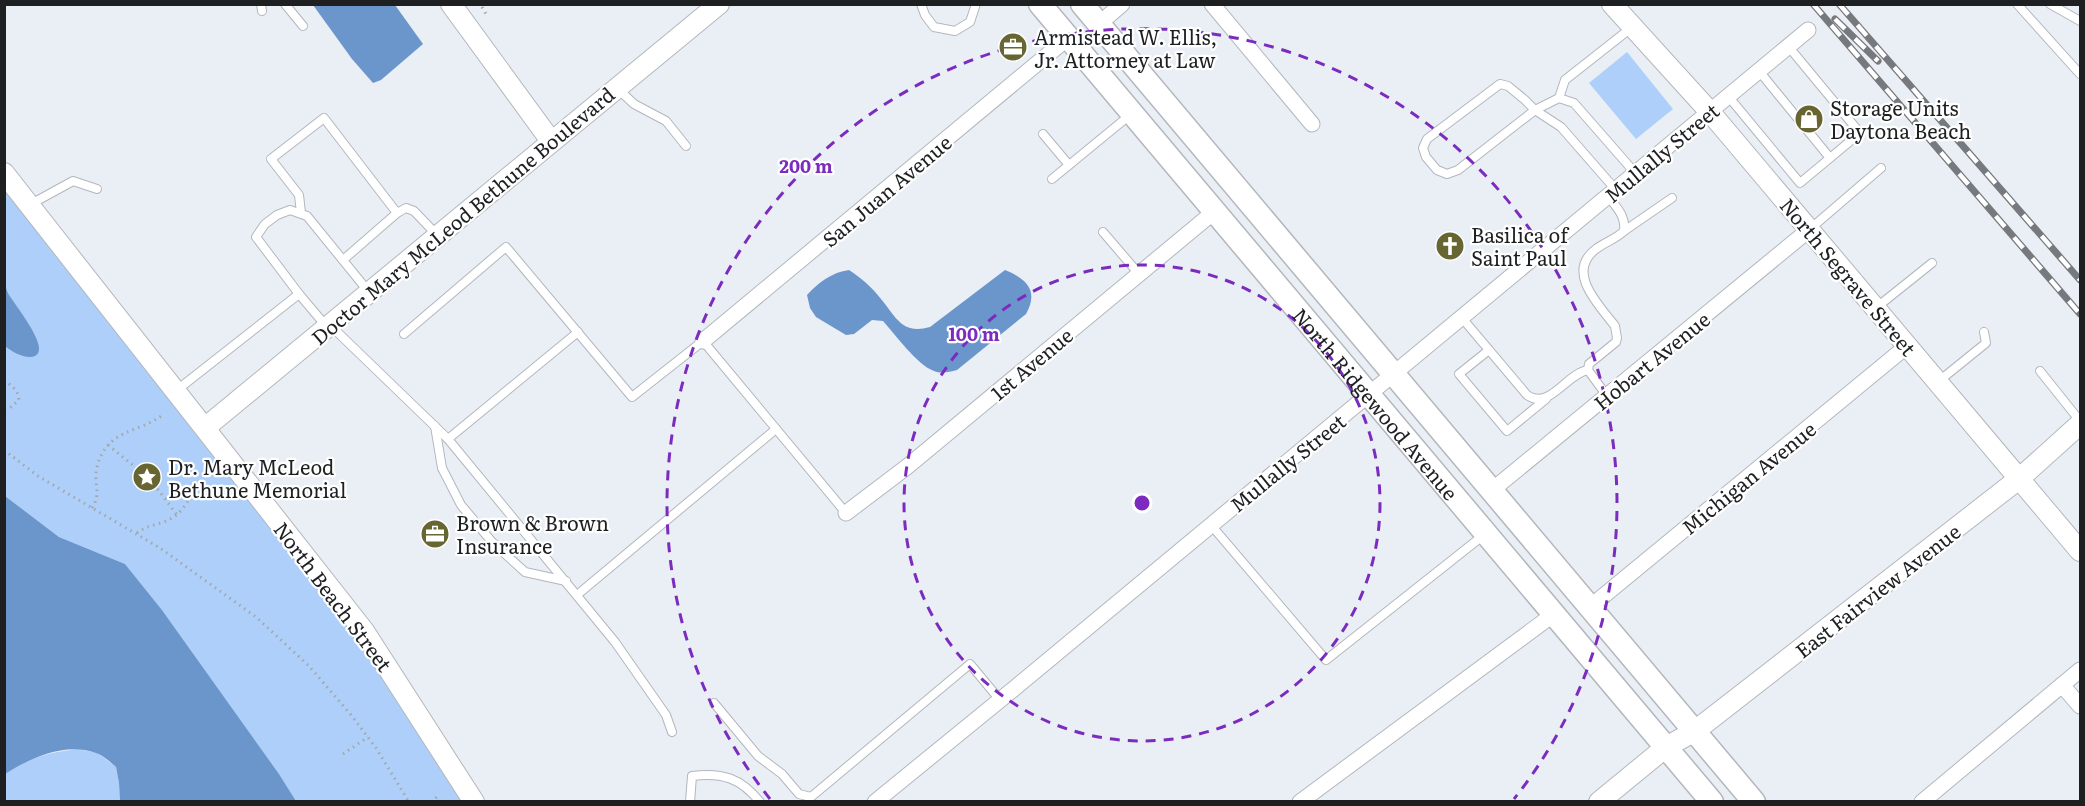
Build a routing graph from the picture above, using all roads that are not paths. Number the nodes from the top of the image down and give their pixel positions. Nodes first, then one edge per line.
1 (285, 4) edge
2 (719, 4) edge
3 (921, 4) edge
4 (976, 4) edge
5 (1040, 4) edge
6 (1082, 4) edge
7 (1122, 4) edge
8 (1212, 4) edge
9 (1612, 4) edge
10 (2017, 4) edge
11 (2050, 4) edge
12 (456, 6) edge
13 (2080, 21) edge
14 (1099, 24) junction
15 (303, 26) dead end
16 (1633, 27) junction
17 (1808, 30) dead end
18 (1069, 37) junction
19 (1788, 46) junction
20 (1759, 71) junction
21 (2080, 74) edge
22 (616, 88) junction
23 (1728, 96) junction
24 (1559, 98) junction
25 (1535, 110) junction
26 (1710, 112) junction
27 (1133, 113) junction
28 (1312, 124) dead end
29 (1043, 134) dead end
30 (551, 141) junction
31 (686, 146) dead end
32 (1830, 158) junction
33 (1069, 165) junction
34 (1881, 168) dead end
35 (4, 173) edge
36 (1636, 174) junction
37 (1052, 179) dead end
38 (97, 189) dead end
39 (1612, 193) junction
40 (1672, 198) dead end
41 (29, 204) junction
42 (1215, 211) junction
43 (301, 213) junction
44 (397, 213) junction
45 (1810, 229) junction
46 (1624, 231) junction
47 (1104, 232) dead end
48 (437, 236) junction
49 (343, 260) junction
50 (1932, 263) dead end
51 (1139, 274) junction
52 (368, 292) junction
53 (299, 294) junction
54 (1876, 308) junction
55 (1462, 318) junction
56 (328, 326) junction
57 (578, 332) junction
58 (1984, 332) dead end
59 (404, 334) dead end
60 (703, 341) junction
61 (1907, 346) junction
62 (1489, 350) junction
63 (1588, 370) junction
64 (2040, 371) dead end
65 (1394, 374) junction
66 (1938, 382) junction
67 (177, 390) junction
68 (1369, 394) junction
69 (1607, 396) junction
70 (1548, 397) junction
71 (2080, 422) edge
72 (435, 426) junction
73 (206, 427) junction
74 (776, 429) junction
75 (448, 438) junction
76 (2020, 478) junction
77 (1491, 491) junction
78 (846, 513) joint
79 (1210, 525) junction
80 (1486, 533) junction
81 (2080, 551) edge
82 (566, 581) junction
83 (577, 595) junction
84 (1590, 607) junction
85 (1554, 614) junction
86 (2080, 670) edge
87 (2062, 685) junction
88 (1000, 700) junction
89 (714, 703) dead end
90 (2080, 706) edge
91 (1695, 731) junction
92 (672, 732) dead end
93 (1666, 747) junction
94 (474, 801) edge
95 (690, 801) edge
96 (760, 801) edge
97 (875, 801) edge
98 (1300, 801) edge
99 (1599, 801) edge
100 (1712, 801) edge
101 (1754, 801) edge
102 (1922, 801) edge

1 - 15 lane
2 - 22 street, Doctor Mary McLeod Bethune Boulevard
3 - 4 lane
5 - 18 main road, North Ridgewood Avenue
6 - 14 main road, North Ridgewood Avenue
7 - 14 street
8 - 28 street
9 - 16 street, North Segrave Street
10 - 21 lane
11 - 13 lane
12 - 30 street
14 - 65 main road, North Ridgewood Avenue
16 - 24 lane
16 - 26 street, North Segrave Street
17 - 19 street, Mullally Street
18 - 27 main road, North Ridgewood Avenue
18 - 60 street, San Juan Avenue
19 - 20 street, Mullally Street
19 - 32 lane
20 - 23 street, Mullally Street
20 - 32 lane
22 - 30 street, Doctor Mary McLeod Bethune Boulevard
22 - 31 lane
23 - 26 street, Mullally Street
23 - 32 lane
24 - 25 lane
24 - 36 lane
25 - 25 lane
25 - 39 lane
26 - 36 street, Mullally Street
26 - 45 street, North Segrave Street
27 - 33 lane
27 - 42 main road, North Ridgewood Avenue
29 - 33 lane
30 - 48 street, Doctor Mary McLeod Bethune Boulevard
33 - 37 lane
34 - 45 lane
35 - 41 street, North Beach Street
36 - 39 street, Mullally Street
38 - 41 lane
39 - 46 lane
39 - 55 street, Mullally Street
40 - 46 lane
41 - 67 street, North Beach Street
42 - 51 street, 1st Avenue
42 - 68 main road, North Ridgewood Avenue
43 - 44 lane
43 - 49 lane
43 - 53 lane
44 - 48 lane
44 - 49 lane
45 - 54 street, North Segrave Street
45 - 69 street, Hobart Avenue
46 - 63 lane
47 - 51 lane
48 - 52 street, Doctor Mary McLeod Bethune Boulevard
49 - 52 lane
50 - 54 lane
51 - 78 street, 1st Avenue
52 - 56 street, Doctor Mary McLeod Bethune Boulevard
53 - 56 lane
53 - 67 lane
54 - 61 street, North Segrave Street
55 - 62 lane
55 - 65 street, Mullally Street
56 - 72 lane
56 - 73 street, Doctor Mary McLeod Bethune Boulevard
57 - 59 lane
57 - 60 lane
57 - 75 lane
58 - 66 lane
60 - 74 lane
61 - 66 street, North Segrave Street
61 - 84 street, Michigan Avenue
62 - 70 lane
62 - 70 lane
63 - 69 lane
63 - 70 lane
64 - 71 lane
65 - 68 street, Mullally Street
65 - 77 main road, North Ridgewood Avenue
66 - 76 street, North Segrave Street
67 - 73 street, North Beach Street
68 - 79 street, Mullally Street
68 - 80 main road, North Ridgewood Avenue
69 - 77 street, Hobart Avenue
71 - 76 street, East Fairview Avenue
72 - 75 lane
72 - 82 lane
73 - 94 street, North Beach Street
74 - 78 lane
74 - 83 lane
75 - 82 lane
76 - 81 street, North Segrave Street
76 - 91 street, East Fairview Avenue
77 - 84 main road, North Ridgewood Avenue
79 - 80 lane
79 - 88 street, Mullally Street
80 - 85 main road, North Ridgewood Avenue
82 - 83 lane
83 - 92 lane
84 - 91 main road, North Ridgewood Avenue
85 - 93 main road, North Ridgewood Avenue
85 - 98 street
86 - 87 street
87 - 90 street
87 - 102 street
88 - 89 lane
88 - 97 street, Mullally Street
91 - 93 street, East Fairview Avenue
91 - 101 main road, North Ridgewood Avenue
93 - 99 street, East Fairview Avenue
93 - 100 main road, North Ridgewood Avenue
95 - 96 lane

